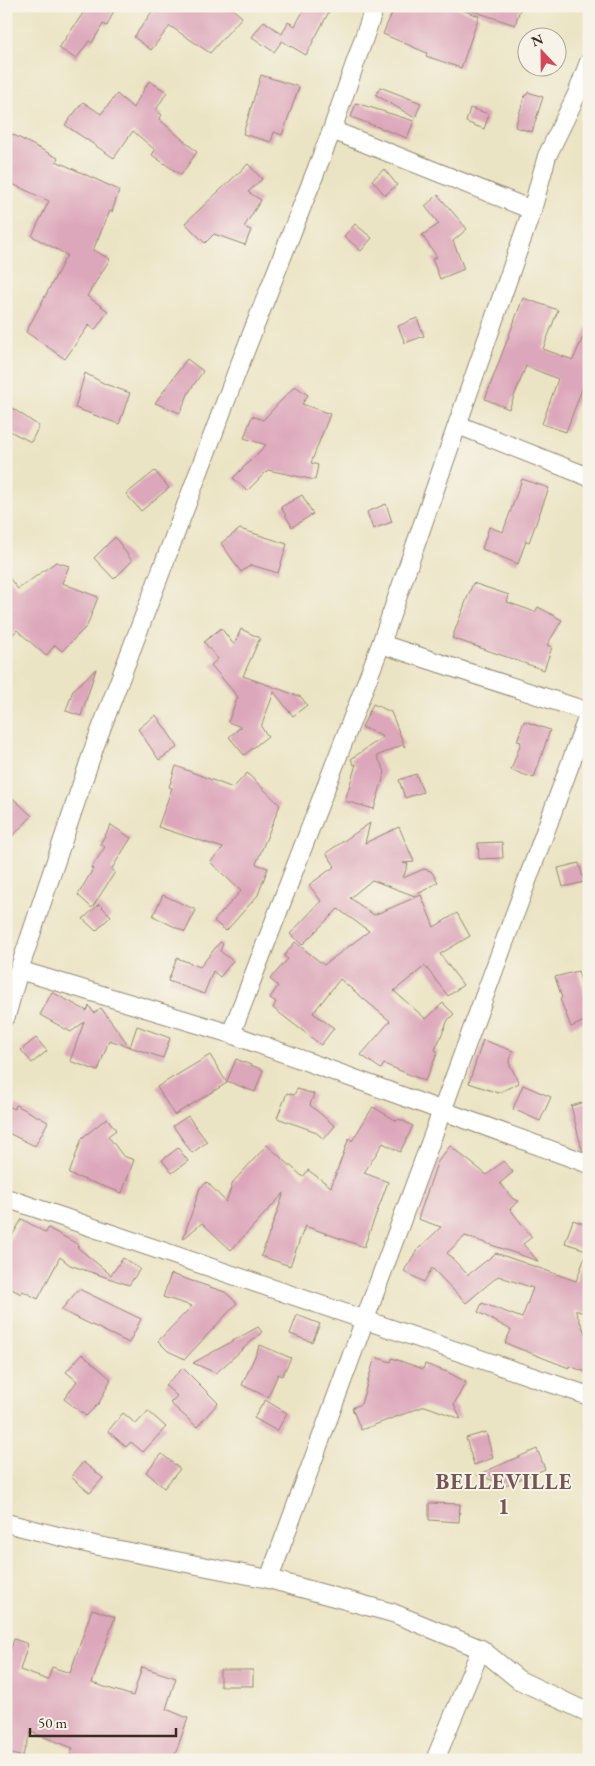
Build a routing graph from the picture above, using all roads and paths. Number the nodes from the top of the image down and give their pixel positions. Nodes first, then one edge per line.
1 (375, 6) edge
2 (589, 62) edge
3 (583, 90) edge
4 (332, 130) junction
5 (532, 210) junction
6 (458, 425) junction
7 (589, 477) edge
8 (381, 644) junction
9 (589, 712) edge
10 (19, 970) junction
11 (6, 1016) edge
12 (231, 1034) junction
13 (441, 1110) junction
14 (589, 1164) edge
15 (6, 1198) edge
16 (363, 1320) junction
17 (589, 1396) edge
18 (6, 1523) edge
19 (269, 1579) junction
20 (481, 1649) junction
21 (589, 1713) edge
22 (435, 1760) edge

1 - 4 street
2 - 3 street
3 - 5 street
4 - 5 street
4 - 10 street
5 - 6 street
6 - 7 street
6 - 8 street
8 - 9 street
8 - 12 street
9 - 13 street
10 - 11 street
10 - 12 street
12 - 13 street
13 - 14 street
13 - 16 street
15 - 16 street
16 - 17 street
16 - 19 street
18 - 19 street
19 - 20 street
20 - 21 street
20 - 22 street

